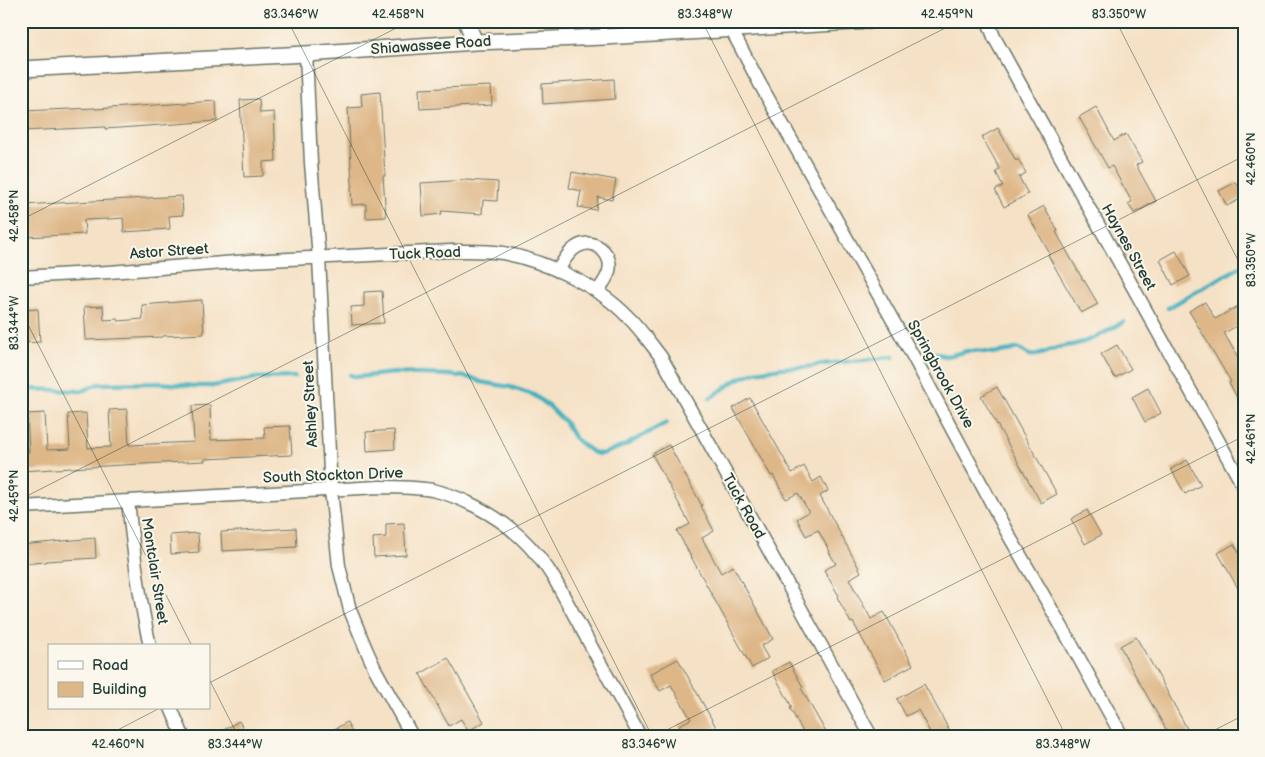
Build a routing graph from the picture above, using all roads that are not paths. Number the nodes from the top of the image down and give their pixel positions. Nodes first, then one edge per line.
1 (466, 21) edge
2 (603, 21) edge
3 (870, 21) edge
4 (988, 21) edge
5 (1242, 21) edge
6 (849, 22) edge
7 (775, 24) edge
8 (1244, 25) edge
9 (731, 29) junction
10 (604, 37) junction
11 (475, 42) junction
12 (306, 54) junction
13 (21, 69) edge
14 (319, 258) junction
15 (558, 271) junction
16 (21, 277) edge
17 (597, 292) junction
18 (1244, 487) edge
19 (331, 490) junction
20 (128, 501) junction
21 (21, 507) edge
22 (150, 644) edge
23 (172, 710) edge
24 (183, 736) edge
25 (412, 736) edge
26 (640, 736) edge
27 (871, 736) edge
28 (1122, 736) edge

1 - 11 street
2 - 10 lane
3 - 6 street, Shiawassee Road
4 - 18 street, Haynes Street
5 - 8 street
6 - 7 street, Shiawassee Road
7 - 9 street, Shiawassee Road
9 - 10 street, Shiawassee Road
9 - 28 street, Springbrook Drive
10 - 11 street, Shiawassee Road
11 - 12 street, Shiawassee Road
12 - 13 street, Shiawassee Road
12 - 14 street, Ashley Street
14 - 15 street, Tuck Road
14 - 16 street, Astor Street
14 - 19 street, Ashley Street
15 - 17 street, Tuck Road
15 - 17 street
17 - 27 street, Tuck Road
19 - 20 street, South Stockton Drive
19 - 25 street, Ashley Street
19 - 26 street, South Stockton Drive
20 - 21 street, South Stockton Drive
20 - 22 street, Montclair Street
23 - 24 street

